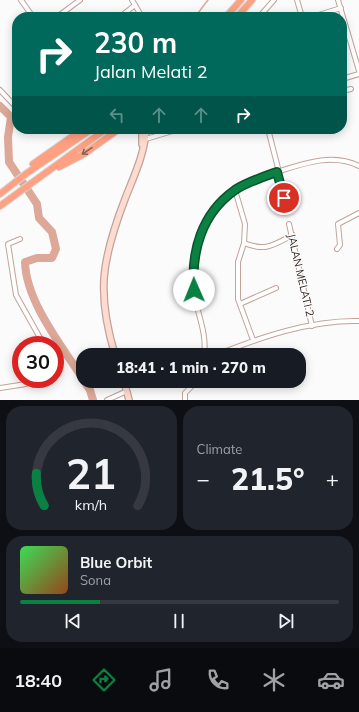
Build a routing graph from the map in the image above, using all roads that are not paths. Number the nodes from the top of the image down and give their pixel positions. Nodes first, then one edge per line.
1 (21, 0) edge
2 (80, 0) edge
3 (132, 0) edge
4 (241, 0) edge
5 (252, 0) edge
6 (274, 0) edge
7 (297, 0) edge
8 (338, 0) edge
9 (135, 5) junction
10 (340, 8) junction
11 (29, 12) edge
12 (64, 12) edge
13 (126, 12) edge
14 (139, 12) edge
15 (230, 12) edge
16 (241, 12) edge
17 (264, 12) edge
18 (301, 12) edge
19 (328, 12) edge
20 (341, 12) edge
21 (347, 32) edge
22 (359, 73) edge
23 (347, 77) edge
24 (351, 89) dead end
25 (0, 90) edge
26 (347, 90) edge
27 (12, 103) edge
28 (76, 134) edge
29 (84, 134) edge
30 (99, 134) edge
31 (112, 134) edge
32 (142, 134) edge
33 (146, 134) edge
34 (162, 134) edge
35 (269, 134) edge
36 (146, 139) junction
37 (143, 149) junction
38 (359, 166) edge
39 (25, 172) junction
40 (278, 172) junction
41 (41, 177) junction
42 (235, 190) junction
43 (0, 194) edge
44 (284, 198) dead end
45 (0, 206) edge
46 (359, 213) edge
47 (289, 224) dead end
48 (293, 235) junction
49 (20, 238) dead end
50 (244, 243) junction
51 (337, 249) dead end
52 (276, 288) dead end
53 (240, 304) junction
54 (359, 321) edge
55 (312, 326) junction
56 (39, 336) edge
57 (253, 340) junction
58 (113, 348) edge
59 (204, 348) edge
60 (233, 348) edge
61 (12, 386) edge
62 (0, 388) edge
63 (126, 388) edge
64 (190, 388) edge
65 (127, 391) junction
66 (107, 400) edge
67 (129, 400) edge
68 (185, 400) edge

1 - 11 street
2 - 12 street
3 - 9 street
4 - 15 highway
5 - 16 highway
6 - 17 street
7 - 18 street
8 - 10 street
9 - 13 street
9 - 14 street
10 - 19 street
10 - 20 street
21 - 22 street
22 - 23 street
24 - 26 street
25 - 27 street
28 - 39 highway
29 - 39 highway
30 - 41 highway
31 -> 41 highway
32 - 37 main road
33 - 36 main road
34 - 36 street
35 - 40 street
36 - 37 main road
37 - 58 main road
38 - 40 street
39 - 43 highway
40 - 42 street
40 - 44 street
41 - 45 highway
42 - 50 street
42 - 59 street
46 - 51 street
47 - 48 street, JALAN MELATI 2
48 - 50 street
48 - 55 street, JALAN MELATI 2
49 - 56 street
50 - 53 street
52 - 53 street
53 - 57 street
54 - 55 street, JALAN MELATI 2
55 - 57 street, JALAN MELATI 2
57 - 60 street, JALAN MELATI 2
61 - 62 street
63 - 65 main road
64 - 68 street
65 - 66 street
65 - 67 main road

